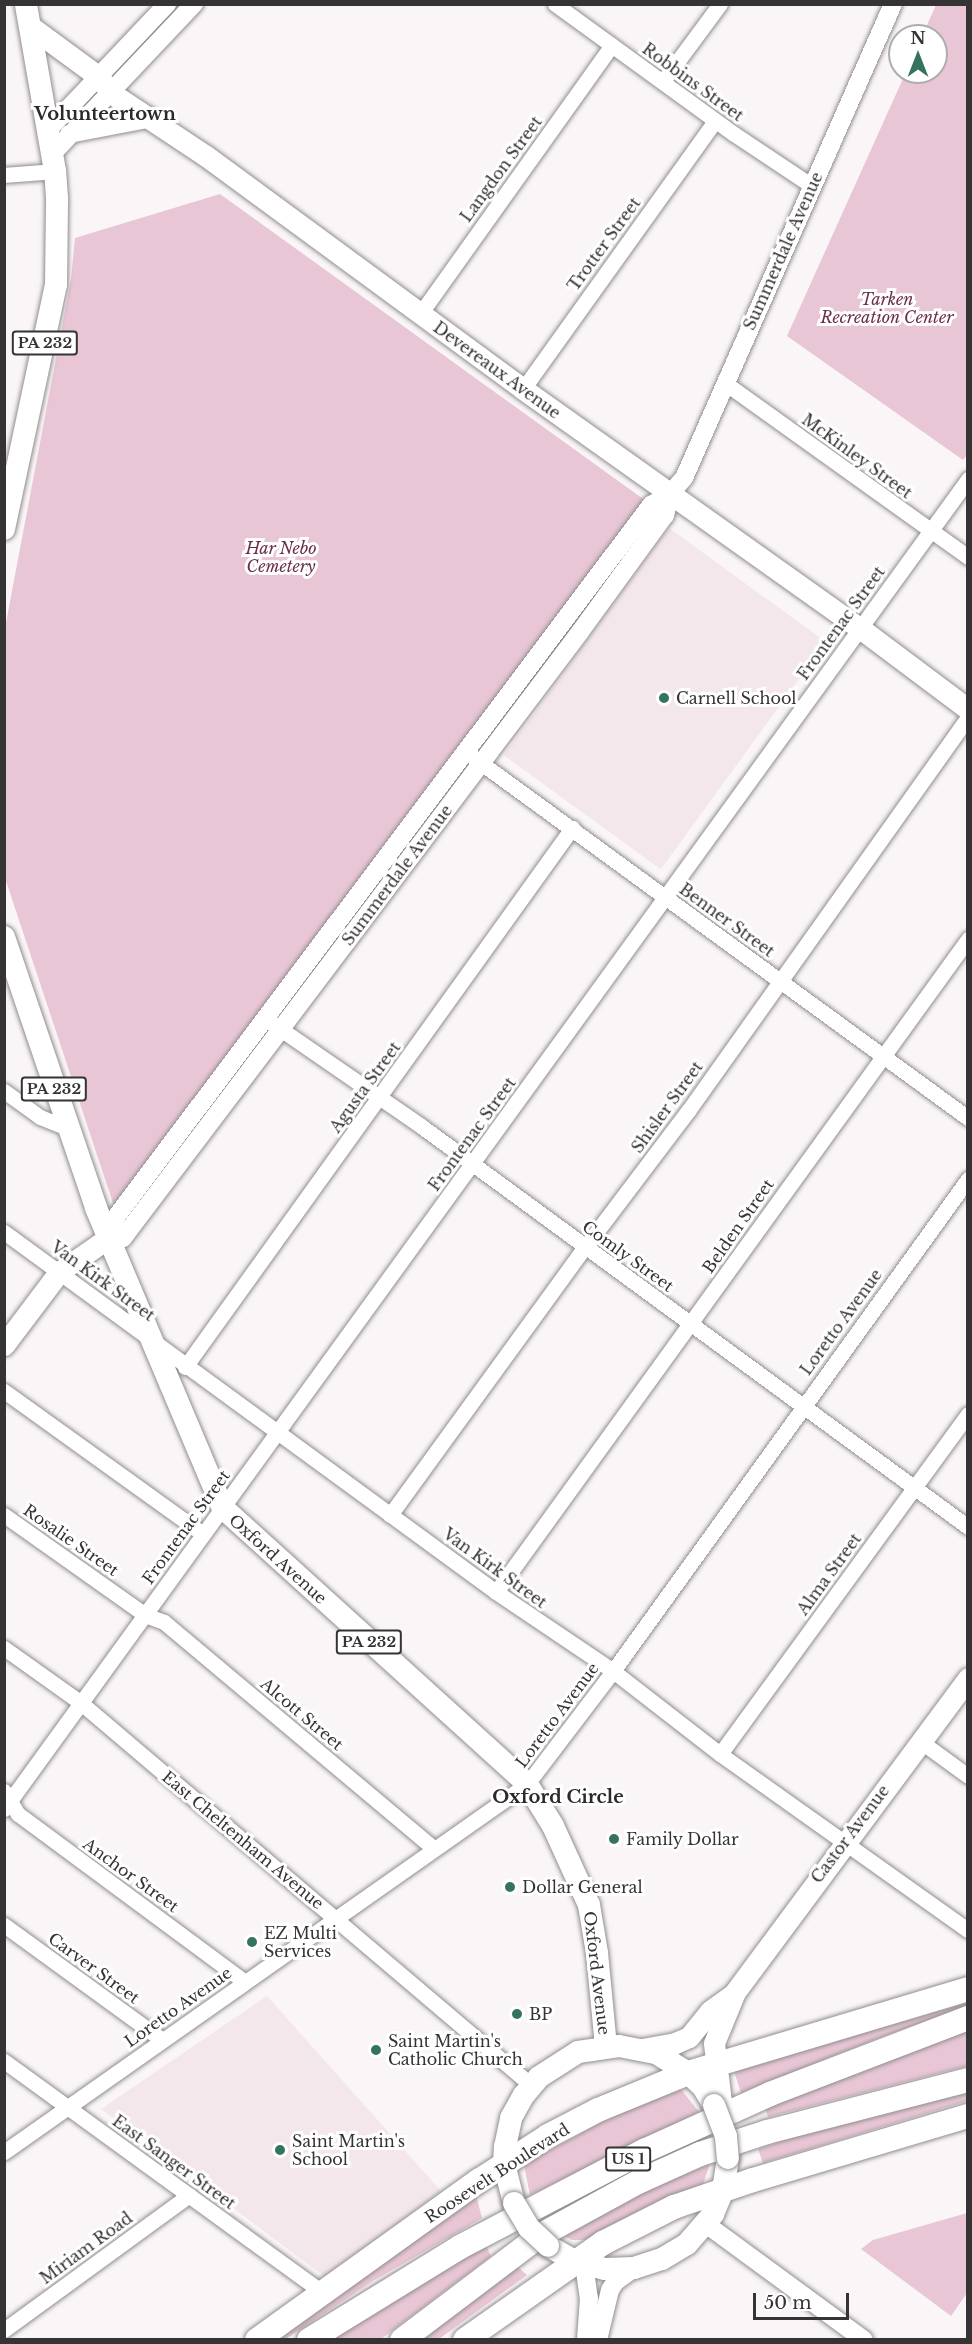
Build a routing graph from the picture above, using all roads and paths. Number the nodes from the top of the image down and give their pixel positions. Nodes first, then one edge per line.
1 (26, 4) edge
2 (167, 4) edge
3 (194, 4) edge
4 (720, 4) edge
5 (893, 4) edge
6 (558, 5) edge
7 (31, 27) junction
8 (612, 45) junction
9 (663, 81) junction
10 (105, 85) junction
11 (148, 119) junction
12 (715, 121) junction
13 (58, 133) junction
14 (53, 162) junction
15 (4, 175) edge
16 (812, 186) junction
17 (420, 314) junction
18 (725, 383) junction
19 (523, 389) junction
20 (968, 479) edge
21 (670, 494) junction
22 (4, 529) edge
23 (931, 530) junction
24 (968, 557) edge
25 (861, 629) junction
26 (968, 709) edge
27 (968, 717) edge
28 (466, 752) junction
29 (481, 763) junction
30 (572, 828) junction
31 (665, 897) junction
32 (4, 937) edge
33 (968, 939) edge
34 (780, 981) junction
35 (273, 1024) junction
36 (883, 1056) junction
37 (4, 1090) edge
38 (380, 1097) junction
39 (968, 1118) edge
40 (67, 1128) junction
41 (471, 1164) junction
42 (968, 1179) edge
43 (4, 1232) edge
44 (108, 1238) junction
45 (585, 1247) junction
46 (59, 1272) junction
47 (691, 1323) junction
48 (149, 1337) junction
49 (4, 1345) edge
50 (185, 1367) junction
51 (4, 1391) edge
52 (802, 1406) junction
53 (968, 1414) edge
54 (279, 1433) junction
55 (914, 1487) junction
56 (222, 1508) junction
57 (4, 1515) edge
58 (390, 1515) junction
59 (968, 1527) edge
60 (203, 1534) junction
61 (496, 1592) junction
62 (145, 1615) junction
63 (4, 1648) edge
64 (613, 1671) junction
65 (968, 1678) edge
66 (81, 1703) junction
67 (920, 1741) junction
68 (720, 1754) junction
69 (968, 1776) edge
70 (526, 1784) junction
71 (7, 1800) edge
72 (844, 1842) junction
73 (433, 1848) junction
74 (335, 1918) junction
75 (4, 1925) edge
76 (968, 1930) edge
77 (245, 1982) junction
78 (968, 1989) edge
79 (735, 1992) junction
80 (968, 2018) edge
81 (162, 2040) junction
82 (606, 2047) junction
83 (642, 2049) junction
84 (4, 2061) edge
85 (715, 2064) junction
86 (688, 2073) junction
87 (968, 2080) edge
88 (531, 2085) junction
89 (717, 2104) junction
90 (68, 2106) junction
91 (968, 2116) edge
92 (4, 2152) edge
93 (504, 2164) junction
94 (723, 2190) junction
95 (189, 2195) junction
96 (706, 2224) junction
97 (579, 2263) junction
98 (634, 2268) junction
99 (322, 2292) junction
100 (515, 2304) junction
101 (4, 2330) edge
102 (844, 2334) edge
103 (256, 2340) edge
104 (309, 2340) edge
105 (402, 2340) edge
106 (465, 2340) edge
107 (490, 2340) edge
108 (586, 2340) edge
109 (598, 2340) edge
110 (864, 2340) edge

1 - 7 main road, PA 232
2 - 10 street
3 - 10 street
4 - 9 street
5 - 16 street, Summerdale Avenue
6 - 8 street, Robbins Street
7 - 10 main road, Devereaux Avenue
7 - 13 main road, PA 232
8 - 9 street, Robbins Street
8 - 17 street, Langdon Street
9 - 12 street, Robbins Street
10 - 11 main road, Devereaux Avenue
10 - 13 street
11 - 13 street
11 - 17 main road, Devereaux Avenue
12 - 16 street, Robbins Street
12 - 19 street, Trotter Street
13 - 14 main road, PA 232
14 - 15 street
14 - 22 main road, PA 232
16 - 18 street, Summerdale Avenue
17 - 19 main road, Devereaux Avenue
18 - 21 street, Summerdale Avenue
18 - 23 street, McKinley Street
19 - 21 main road, Devereaux Avenue
20 - 23 street, Frontenac Street
21 - 25 main road, Devereaux Avenue
21 - 28 street, Summerdale Avenue
21 - 29 street, Summerdale Avenue
23 - 24 street, McKinley Street
23 - 25 street, Frontenac Street
25 - 26 main road, Devereaux Avenue
25 - 31 street, Frontenac Street
27 - 34 street, Shisler Street
28 - 29 street, Benner Street
28 - 35 street, Summerdale Avenue
29 - 30 street, Benner Street
29 - 35 street, Summerdale Avenue
30 - 31 street, Benner Street
30 - 38 street, Agusta Street
31 - 34 street, Benner Street
31 - 41 street, Frontenac Street
32 - 40 main road, Oxford Avenue / PA 232
33 - 36 street, Belden Street
34 - 36 street, Benner Street
34 - 45 street, Shisler Street
35 - 38 street, Comly Street
35 - 44 street, Summerdale Avenue
36 - 39 street, Benner Street
36 - 47 street, Belden Street
37 - 40 street
38 - 41 street, Comly Street
38 - 50 street, Agusta Street
40 - 44 main road, Oxford Avenue / PA 232
41 - 45 street, Comly Street
41 - 54 street, Frontenac Street
42 - 52 street, Loretto Avenue
43 - 46 street, Van Kirk Street
44 - 46 main road, Summerdale Avenue
44 - 48 main road, Oxford Avenue / PA 232
45 - 47 street, Comly Street
45 - 58 street, Shisler Street
46 - 48 street, Van Kirk Street
46 - 49 main road, Summerdale Avenue
47 - 52 street, Comly Street
47 - 61 street, Belden Street
48 - 50 street, Van Kirk Street
48 - 56 main road, Oxford Avenue / PA 232
50 - 54 street, Van Kirk Street
51 - 60 street
52 - 55 street, Comly Street
52 - 64 street, Loretto Avenue
53 - 55 street, Alma Street
54 - 56 street, Frontenac Street
54 - 58 street, Van Kirk Street
55 - 59 street, Comly Street
55 - 68 street, Alma Street
56 - 60 street, Frontenac Street
56 - 70 main road, Oxford Avenue / PA 232
57 - 62 street, Rosalie Street
58 - 61 street, Van Kirk Street
60 - 62 street, Frontenac Street
61 - 64 street, Van Kirk Street
62 - 66 street, Frontenac Street
62 - 73 street, Alcott Street
63 - 66 street, East Cheltenham Avenue
64 - 68 street, Van Kirk Street
64 - 70 street, Loretto Avenue
65 - 67 main road, Castor Avenue
66 - 71 street, Frontenac Street
66 - 74 street, East Cheltenham Avenue
67 - 69 street
67 - 72 main road, Castor Avenue
68 - 72 street, Van Kirk Street
70 - 73 street, Loretto Avenue
70 - 82 main road, Oxford Avenue / PA 232
71 - 77 street, Anchor Street
72 - 76 street, Van Kirk Street
72 - 79 main road, Castor Avenue
73 - 74 street, Loretto Avenue
74 - 77 street, Loretto Avenue
74 - 88 street, East Cheltenham Avenue
75 - 81 street, Carver Street
77 - 81 street, Loretto Avenue
78 - 85 highway, Roosevelt Boulevard
79 - 83 main road, Castor Avenue
79 - 85 main road, Castor Avenue
80 - 104 highway, US 1
81 - 90 street, Loretto Avenue
82 - 83 main road
82 - 88 main road
83 - 86 main road
84 - 90 street, East Sanger Street
85 - 86 highway, Roosevelt Boulevard
85 - 89 main road, Castor Avenue
86 - 89 main road
86 - 93 highway, Roosevelt Boulevard
87 - 105 highway, US 1
88 - 93 main road
89 - 94 main road, bridge
90 - 92 street, Loretto Avenue
90 - 95 street, East Sanger Street
91 - 94 highway
93 - 97 main road, bridge
93 - 99 highway, Roosevelt Boulevard
94 - 96 main road
94 - 97 highway
95 - 99 street, East Sanger Street
95 - 101 street, Miriam Road
96 - 98 main road
96 - 102 street
97 - 98 main road
97 - 100 highway
97 - 108 street
98 - 109 street
99 - 103 highway, Roosevelt Boulevard
100 - 106 highway
100 - 107 street
102 - 110 street

